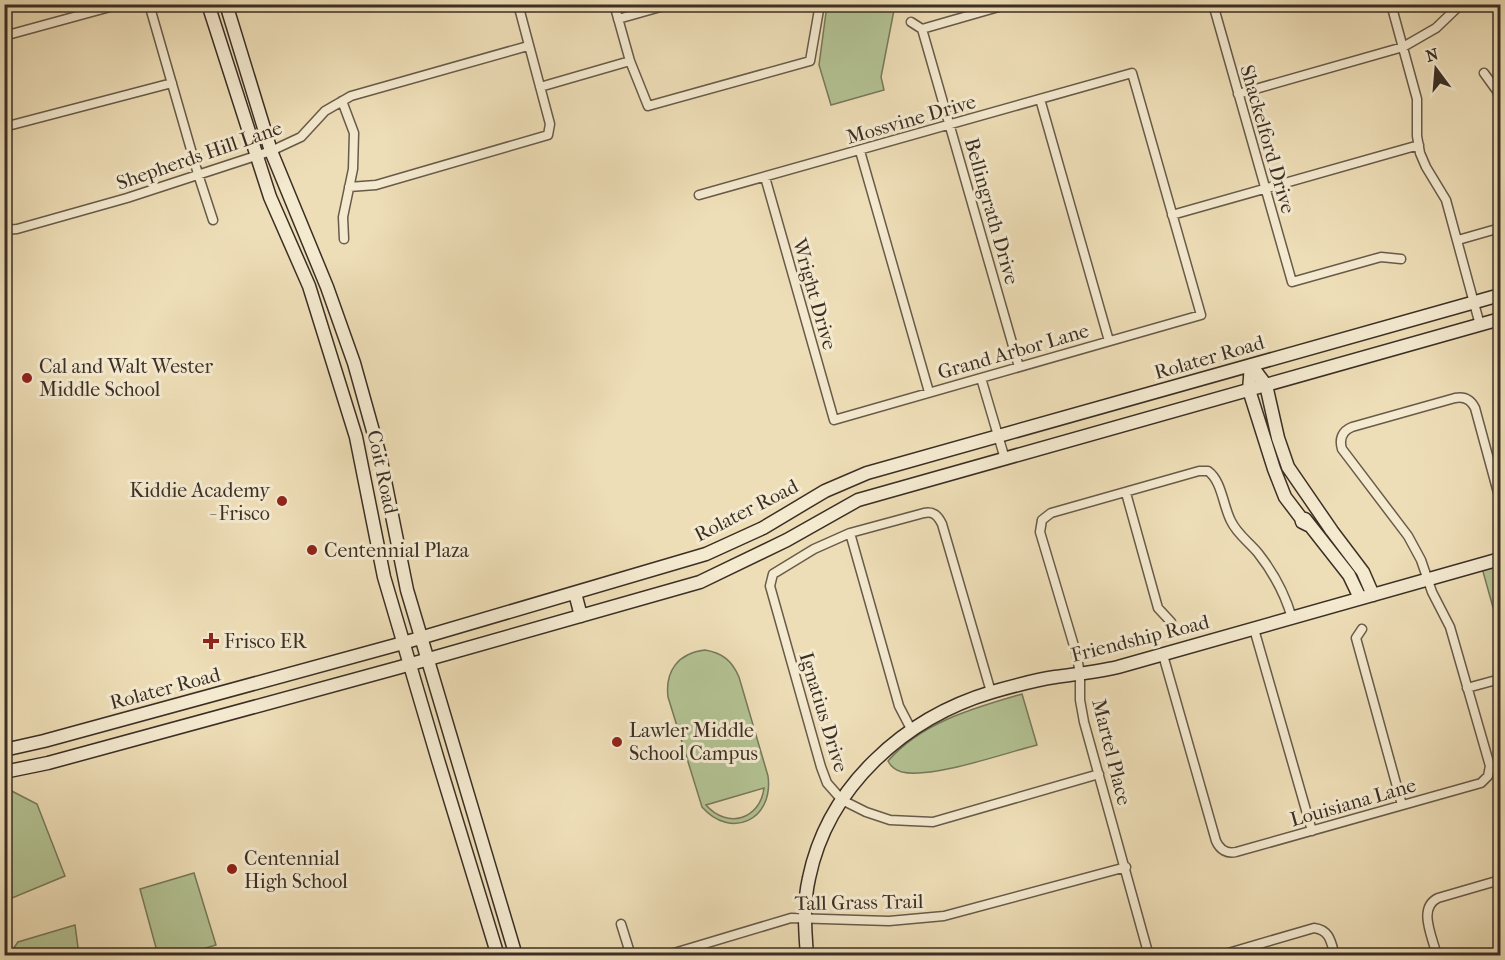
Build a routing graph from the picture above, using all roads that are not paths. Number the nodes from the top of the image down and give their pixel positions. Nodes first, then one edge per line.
1 (121, 4) edge
2 (149, 4) edge
3 (208, 4) edge
4 (226, 4) edge
5 (518, 4) edge
6 (614, 4) edge
7 (671, 4) edge
8 (820, 4) edge
9 (1009, 4) edge
10 (1212, 4) edge
11 (1391, 4) edge
12 (1461, 4) edge
13 (618, 20) junction
14 (911, 21) dead end
15 (922, 29) junction
16 (4, 36) edge
17 (528, 46) junction
18 (1403, 47) junction
19 (630, 61) junction
20 (1484, 73) dead end
21 (172, 83) junction
22 (540, 87) junction
23 (1238, 94) junction
24 (1040, 99) junction
25 (342, 100) junction
26 (1500, 101) edge
27 (950, 125) junction
28 (4, 127) edge
29 (1419, 146) junction
30 (860, 150) junction
31 (271, 152) junction
32 (256, 156) junction
33 (198, 174) junction
34 (765, 177) junction
35 (349, 187) junction
36 (1265, 188) junction
37 (699, 195) dead end
38 (1173, 215) junction
39 (213, 220) dead end
40 (1500, 228) edge
41 (4, 230) edge
42 (344, 239) dead end
43 (1458, 240) junction
44 (1401, 259) dead end
45 (1500, 295) edge
46 (1474, 303) junction
47 (1500, 319) edge
48 (1480, 325) junction
49 (1109, 341) junction
50 (354, 363) junction
51 (1251, 365) junction
52 (1019, 367) junction
53 (335, 369) junction
54 (981, 378) junction
55 (1266, 385) junction
56 (1249, 390) junction
57 (929, 393) junction
58 (834, 420) joint
59 (997, 437) junction
60 (1005, 459) junction
61 (1298, 482) junction
62 (387, 490) junction
63 (1283, 492) junction
64 (368, 493) junction
65 (1125, 493) junction
66 (1500, 500) edge
67 (1315, 506) junction
68 (1303, 520) junction
69 (850, 533) junction
70 (700, 556) junction
71 (1500, 559) edge
72 (708, 578) junction
73 (1428, 579) junction
74 (575, 593) junction
75 (1373, 595) junction
76 (1360, 598) junction
77 (581, 616) junction
78 (1292, 618) junction
79 (1171, 622) dead end
80 (1254, 629) junction
81 (1362, 629) dead end
82 (422, 637) junction
83 (403, 643) junction
84 (1163, 655) junction
85 (428, 659) junction
86 (410, 664) junction
87 (1080, 675) junction
88 (1500, 679) edge
89 (267, 680) junction
90 (1467, 688) junction
91 (991, 692) junction
92 (175, 705) junction
93 (260, 705) junction
94 (182, 727) junction
95 (911, 729) junction
96 (44, 741) junction
97 (4, 750) edge
98 (48, 762) junction
99 (4, 772) edge
100 (1099, 774) junction
101 (842, 800) junction
102 (1402, 805) junction
103 (1312, 831) junction
104 (1126, 867) junction
105 (1500, 880) edge
106 (497, 895) junction
107 (482, 900) junction
108 (805, 918) junction
109 (621, 924) dead end
110 (498, 956) edge
111 (516, 956) edge
112 (631, 956) edge
113 (664, 956) edge
114 (807, 956) edge
115 (1149, 956) edge
116 (1218, 956) edge
117 (1335, 956) edge
118 (1437, 956) edge

1 - 16 street
2 - 21 street
3 - 32 main road, Coit Road
4 - 31 main road, Coit Road
5 - 17 street
6 - 13 street
7 - 13 street
8 - 19 street
9 - 15 street
10 - 23 street, Shackelford Drive
11 - 18 street
12 - 18 street
13 - 19 street
14 - 15 street
15 - 27 street, Bellingrath Drive
17 - 22 street
17 - 25 street, Shepherds Hill Lane
18 - 23 street
18 - 29 street
19 - 22 street
20 - 26 street
21 - 28 street
21 - 33 street
22 - 35 street
23 - 36 street, Shackelford Drive
24 - 27 street, Mossvine Drive
24 - 38 street, Mossvine Drive
24 - 49 street
25 - 31 street, Shepherds Hill Lane
25 - 35 street
27 - 30 street, Mossvine Drive
27 - 52 street, Bellingrath Drive
29 - 36 street
29 - 43 street
30 - 34 street, Mossvine Drive
30 - 57 street
31 - 32 street, Shepherds Hill Lane
31 - 50 main road, Coit Road
32 - 33 street, Shepherds Hill Lane
32 - 53 main road, Coit Road
33 - 39 street
33 - 41 street, Shepherds Hill Lane
34 - 37 street, Mossvine Drive
34 - 58 street, Wright Drive
35 - 42 street
36 - 38 street
36 - 44 street, Shackelford Drive
38 - 49 street, Grand Arbor Lane
40 - 43 street
43 - 46 street
45 - 46 main road, Rolater Road
46 - 48 street
46 - 51 main road, Rolater Road
47 - 48 main road, Rolater Road
48 - 55 main road, Rolater Road
49 - 52 street, Grand Arbor Lane
50 - 53 main road
50 - 62 main road, Coit Road
51 - 55 main road
51 - 56 main road
51 - 59 main road, Rolater Road
52 - 54 street, Grand Arbor Lane
53 - 64 main road, Coit Road
54 - 57 street, Grand Arbor Lane
54 - 59 street
55 - 56 main road, Rolater Road
55 - 61 main road
56 - 60 main road, Rolater Road
56 - 63 main road
57 - 58 street, Grand Arbor Lane
59 - 60 street
59 - 70 main road, Rolater Road
60 - 72 main road, Rolater Road
61 - 63 main road
61 - 67 main road
62 - 64 main road
62 - 82 main road, Coit Road
63 - 68 main road
64 - 83 main road, Coit Road
65 - 78 street
65 - 79 street
65 - 87 street, Martel Place
66 - 73 street
67 - 68 main road
67 - 75 main road
68 - 76 main road
69 - 91 street
69 - 95 street
69 - 101 street, Ignatius Drive
70 - 72 main road
70 - 74 main road, Rolater Road
71 - 73 main road, Friendship Road
72 - 77 main road, Rolater Road
73 - 75 main road, Friendship Road
73 - 90 street
74 - 77 main road
74 - 82 main road, Rolater Road
75 - 76 main road, Friendship Road
76 - 78 main road, Friendship Road
77 - 85 main road, Rolater Road
78 - 80 main road, Friendship Road
80 - 84 main road, Friendship Road
80 - 103 street
81 - 102 street
82 - 83 main road, Rolater Road
82 - 85 main road, Coit Road
83 - 86 main road, Coit Road
83 - 89 main road, Rolater Road
84 - 87 main road, Friendship Road
84 - 103 street, Louisiana Lane
85 - 86 main road, Rolater Road
85 - 106 main road, Coit Road
86 - 93 main road, Rolater Road
86 - 107 main road, Coit Road
87 - 91 main road, Friendship Road
87 - 100 street, Martel Place
88 - 90 street
89 - 92 main road, Rolater Road
89 - 93 main road
90 - 102 street, Louisiana Lane
91 - 95 main road, Friendship Road
92 - 94 main road
92 - 96 main road, Rolater Road
93 - 94 main road, Rolater Road
94 - 98 main road, Rolater Road
95 - 101 main road, Friendship Road
96 - 97 main road, Rolater Road
96 - 98 main road
98 - 99 main road, Rolater Road
100 - 101 street, Ignatius Drive
100 - 104 street, Martel Place
101 - 108 main road, Friendship Road
102 - 103 street, Louisiana Lane
104 - 108 street, Tall Grass Trail
104 - 115 street, Martel Place
105 - 118 street
106 - 107 main road
106 - 111 main road, Coit Road
107 - 110 main road, Coit Road
108 - 113 street, Tall Grass Trail
108 - 114 main road, Friendship Road
109 - 112 street
116 - 117 street

